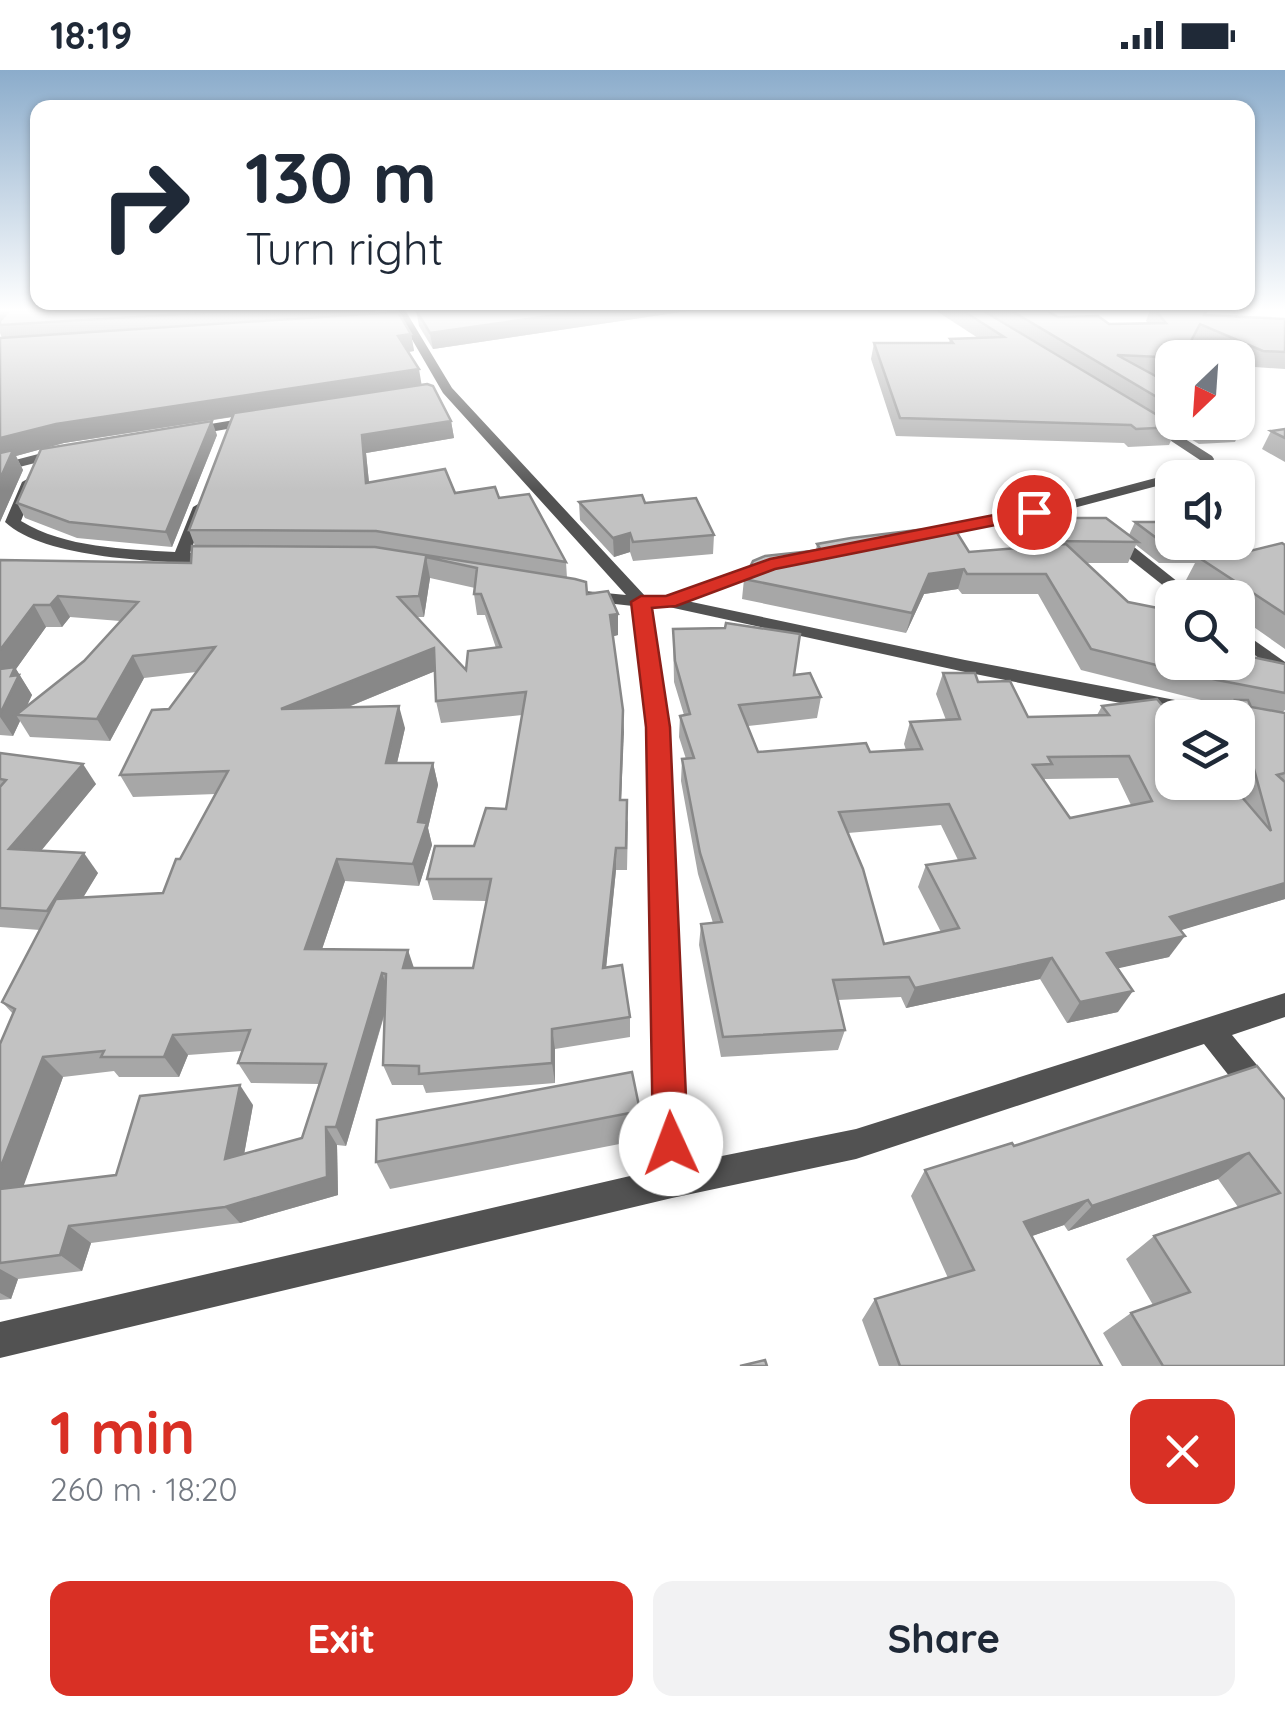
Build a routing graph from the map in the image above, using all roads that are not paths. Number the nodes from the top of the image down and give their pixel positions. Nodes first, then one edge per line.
1 (434, 370) edge
2 (447, 390) junction
3 (427, 393) edge
4 (1136, 412) edge
5 (270, 418) edge
6 (231, 424) junction
7 (176, 433) edge
8 (225, 441) edge
9 (84, 448) edge
10 (41, 456) junction
11 (1207, 460) edge
12 (0, 468) edge
13 (1155, 483) edge
14 (206, 491) edge
15 (1070, 505) junction
16 (1086, 516) edge
17 (1100, 528) edge
18 (905, 538) edge
19 (181, 557) junction
20 (237, 559) edge
21 (790, 560) edge
22 (1167, 580) edge
23 (561, 591) edge
24 (641, 602) junction
25 (669, 602) junction
26 (1255, 647) edge
27 (1285, 671) edge
28 (1155, 702) edge
29 (1285, 1005) edge
30 (1212, 1032) junction
31 (1285, 1122) edge
32 (672, 1182) junction
33 (0, 1340) edge

1 - 2 street
2 - 3 street
2 - 24 street
4 - 11 street
5 - 6 street
6 - 7 street
6 - 8 street
9 - 10 street
10 - 12 street
10 - 19 street
13 - 15 street
14 - 19 street
15 - 16 street
15 - 18 street
17 - 22 street
19 - 20 street
21 - 25 street
23 - 24 street
24 - 25 street
24 - 32 street
25 - 28 street
26 - 27 street
29 - 30 street
30 - 31 street
30 - 32 street
32 - 33 street

